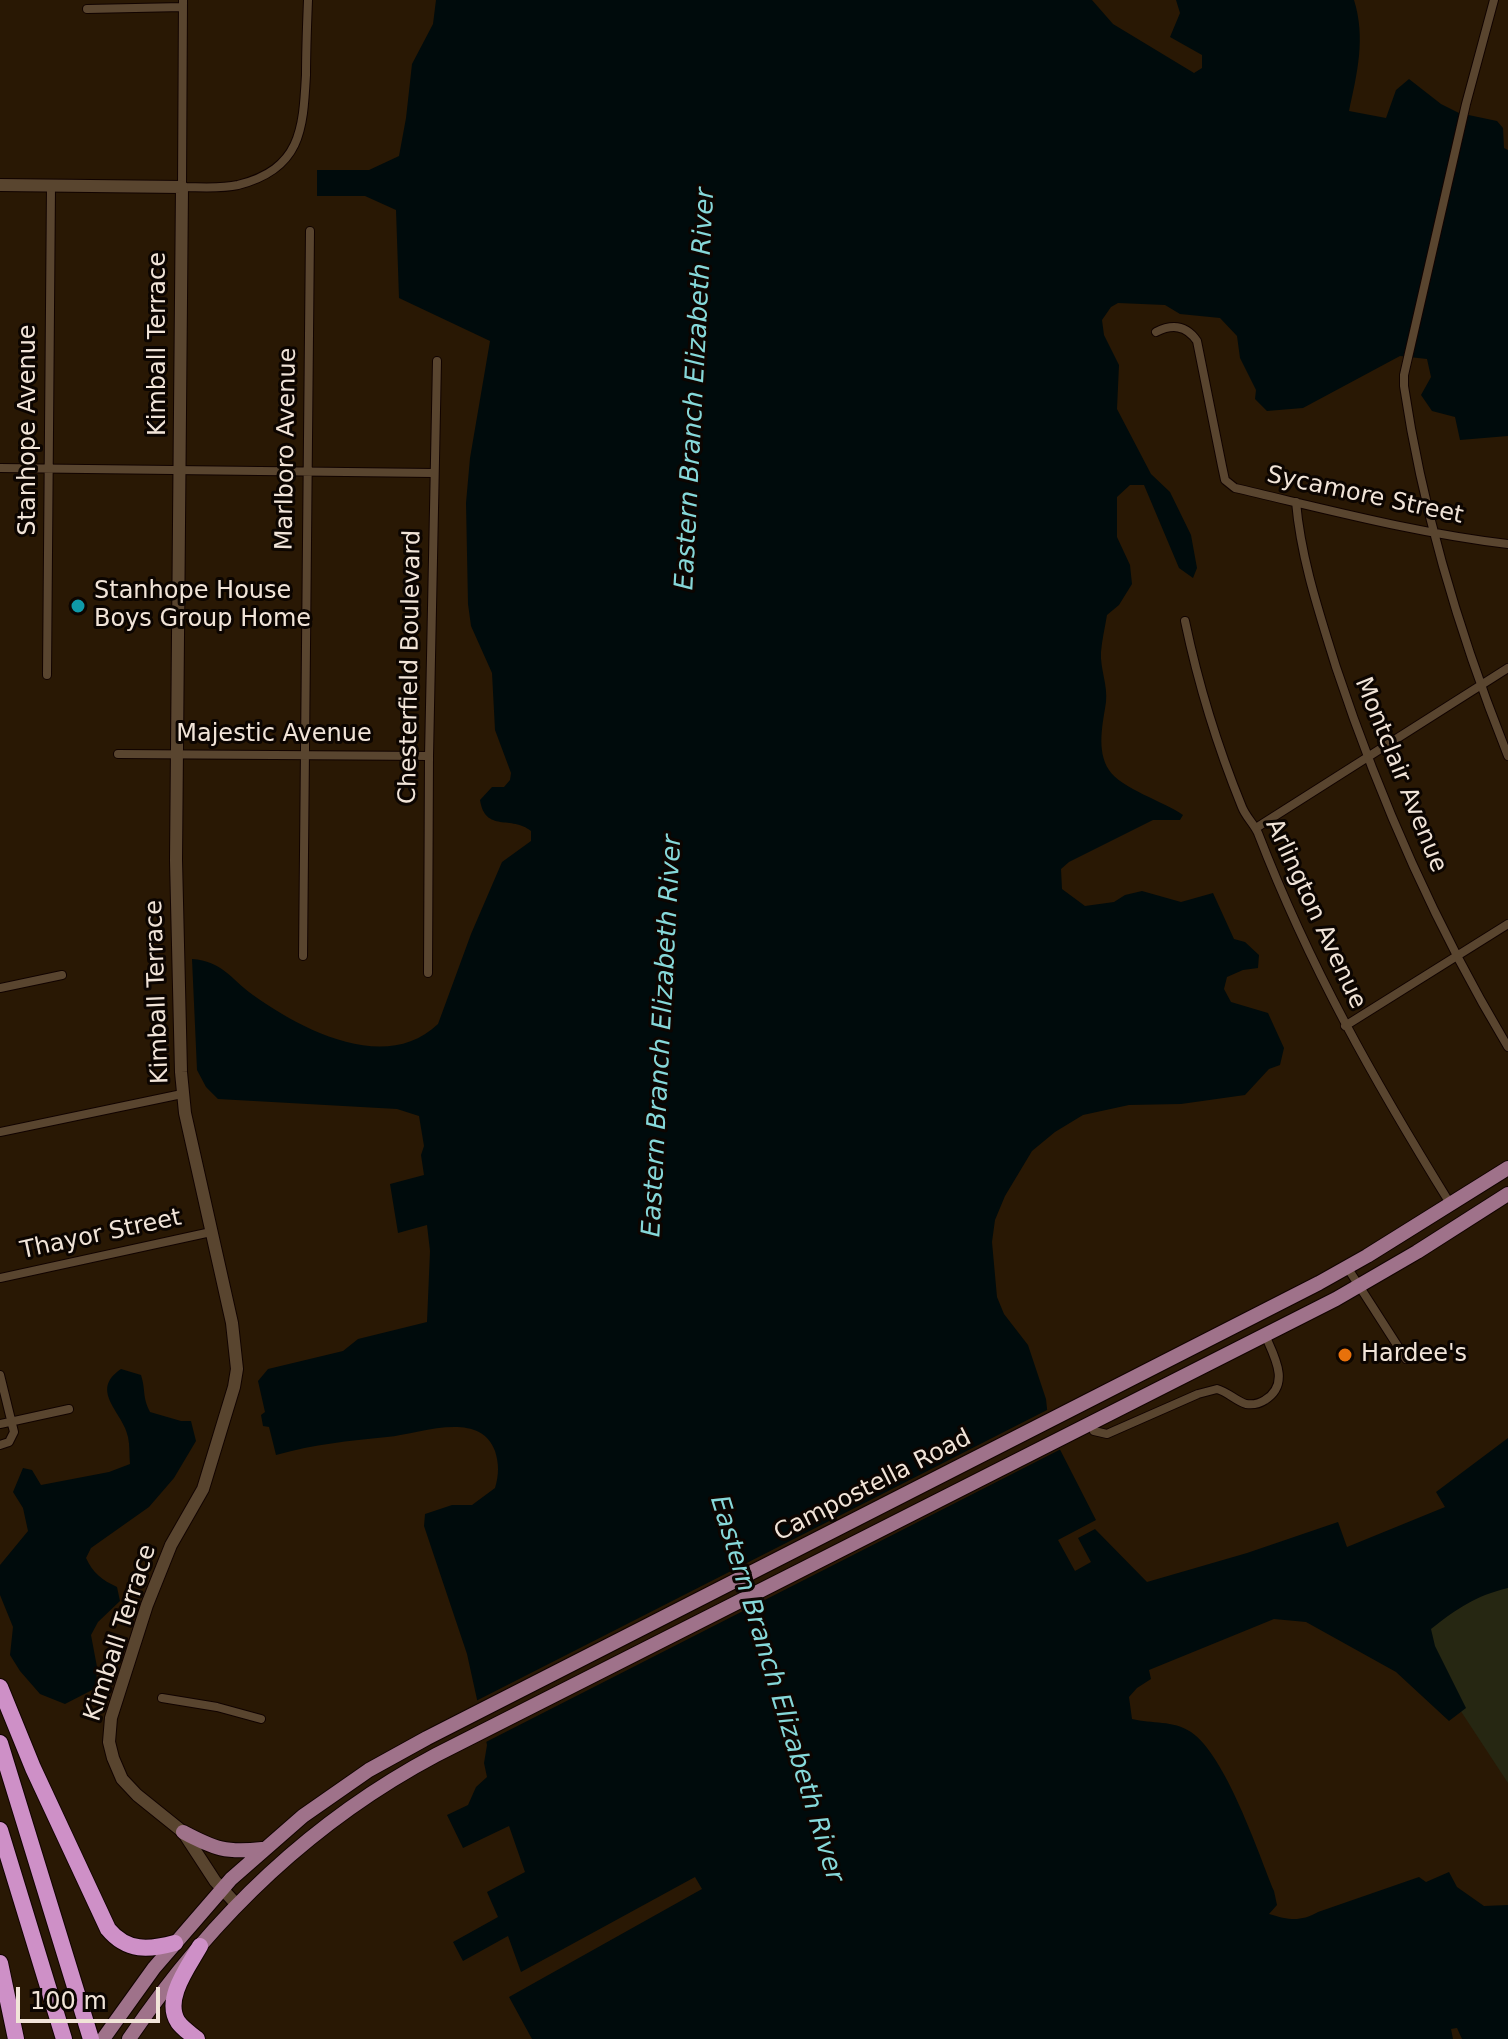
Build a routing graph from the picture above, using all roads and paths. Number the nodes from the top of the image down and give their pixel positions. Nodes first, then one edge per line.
1 (308, 0) edge
2 (1494, 0) edge
3 (183, 3) edge
4 (87, 9) dead end
5 (0, 185) edge
6 (51, 186) junction
7 (182, 187) junction
8 (310, 231) dead end
9 (1156, 332) dead end
10 (437, 361) dead end
11 (0, 468) edge
12 (49, 469) junction
13 (179, 471) junction
14 (307, 473) junction
15 (433, 473) junction
16 (1296, 502) junction
17 (1433, 533) junction
18 (1508, 544) edge
19 (1185, 621) dead end
20 (1508, 668) edge
21 (47, 675) dead end
22 (1481, 685) junction
23 (118, 754) dead end
24 (177, 755) junction
25 (305, 755) junction
26 (429, 756) junction
27 (1508, 756) edge
28 (1368, 758) junction
29 (1256, 828) junction
30 (1508, 924) edge
31 (303, 956) dead end
32 (1457, 956) junction
33 (428, 973) dead end
34 (62, 975) dead end
35 (0, 988) edge
36 (1345, 1026) junction
37 (1508, 1047) edge
38 (182, 1094) junction
39 (0, 1132) edge
40 (1508, 1168) edge
41 (1508, 1194) edge
42 (1451, 1205) junction
43 (211, 1232) junction
44 (1347, 1267) junction
45 (0, 1278) edge
46 (1359, 1286) junction
47 (1265, 1335) junction
48 (1406, 1359) dead end
49 (0, 1375) edge
50 (69, 1409) dead end
51 (5, 1422) edge
52 (1094, 1431) dead end
53 (0, 1445) edge
54 (0, 1687) edge
55 (162, 1698) dead end
56 (261, 1719) dead end
57 (0, 1743) edge
58 (0, 1830) edge
59 (183, 1832) junction
60 (263, 1849) junction
61 (221, 1890) junction
62 (237, 1905) junction
63 (175, 1943) junction
64 (200, 1946) junction
65 (0, 1963) edge
66 (16, 2039) edge
67 (64, 2039) edge
68 (91, 2039) edge
69 (103, 2039) edge
70 (129, 2039) edge
71 (197, 2039) edge

1 - 7 street
2 - 17 street
3 - 4 street
3 - 7 street, Kimball Terrace
5 - 6 street
6 - 7 street
6 - 12 street, Stanhope Avenue
7 - 13 street, Kimball Terrace
8 - 14 street, Marlboro Avenue
9 - 16 street, Sycamore Street
10 - 15 street, Chesterfield Boulevard
11 - 12 street
12 - 13 street
12 - 21 street, Stanhope Avenue
13 - 14 street
13 - 24 street, Kimball Terrace
14 - 15 street
14 - 25 street, Marlboro Avenue
15 - 26 street, Chesterfield Boulevard
16 - 17 street, Sycamore Street
16 - 28 street, Montclair Avenue
17 - 18 street, Sycamore Street
17 - 22 street
19 - 29 street, Arlington Avenue
20 - 22 street
22 - 27 street
22 - 28 street
23 - 24 street, Majestic Avenue
24 - 25 street, Majestic Avenue
24 - 38 street, Kimball Terrace
25 - 26 street, Majestic Avenue
25 - 31 street, Marlboro Avenue
26 - 33 street, Chesterfield Boulevard
28 - 29 street
28 - 32 street, Montclair Avenue
29 - 36 street, Arlington Avenue
30 - 32 street
32 - 36 street
32 - 37 street, Montclair Avenue
34 - 35 street
36 - 42 street, Arlington Avenue
38 - 39 street
38 - 43 street, Kimball Terrace
40 - 42 main road, Campostella Road
41 - 46 main road, Campostella Road
42 - 44 main road, Campostella Road
43 - 45 street, Thayor Street
43 - 59 street, Kimball Terrace
44 - 46 street
44 - 60 main road, Campostella Road
46 - 47 main road, Campostella Road
46 - 48 street
47 - 52 street
47 - 62 main road, Campostella Road
49 - 51 street
50 - 51 street
51 - 53 street
54 - 63 highway
55 - 56 street
57 - 68 highway
58 - 67 highway
59 - 60 main road
59 - 61 street, Kimball Terrace
60 - 61 main road, Campostella Road
61 - 62 street, Kimball Terrace
61 - 63 main road, Campostella Road
62 - 64 main road, Campostella Road
63 - 69 main road, Campostella Road
64 - 70 main road, Campostella Road
64 - 71 highway
65 - 66 highway

